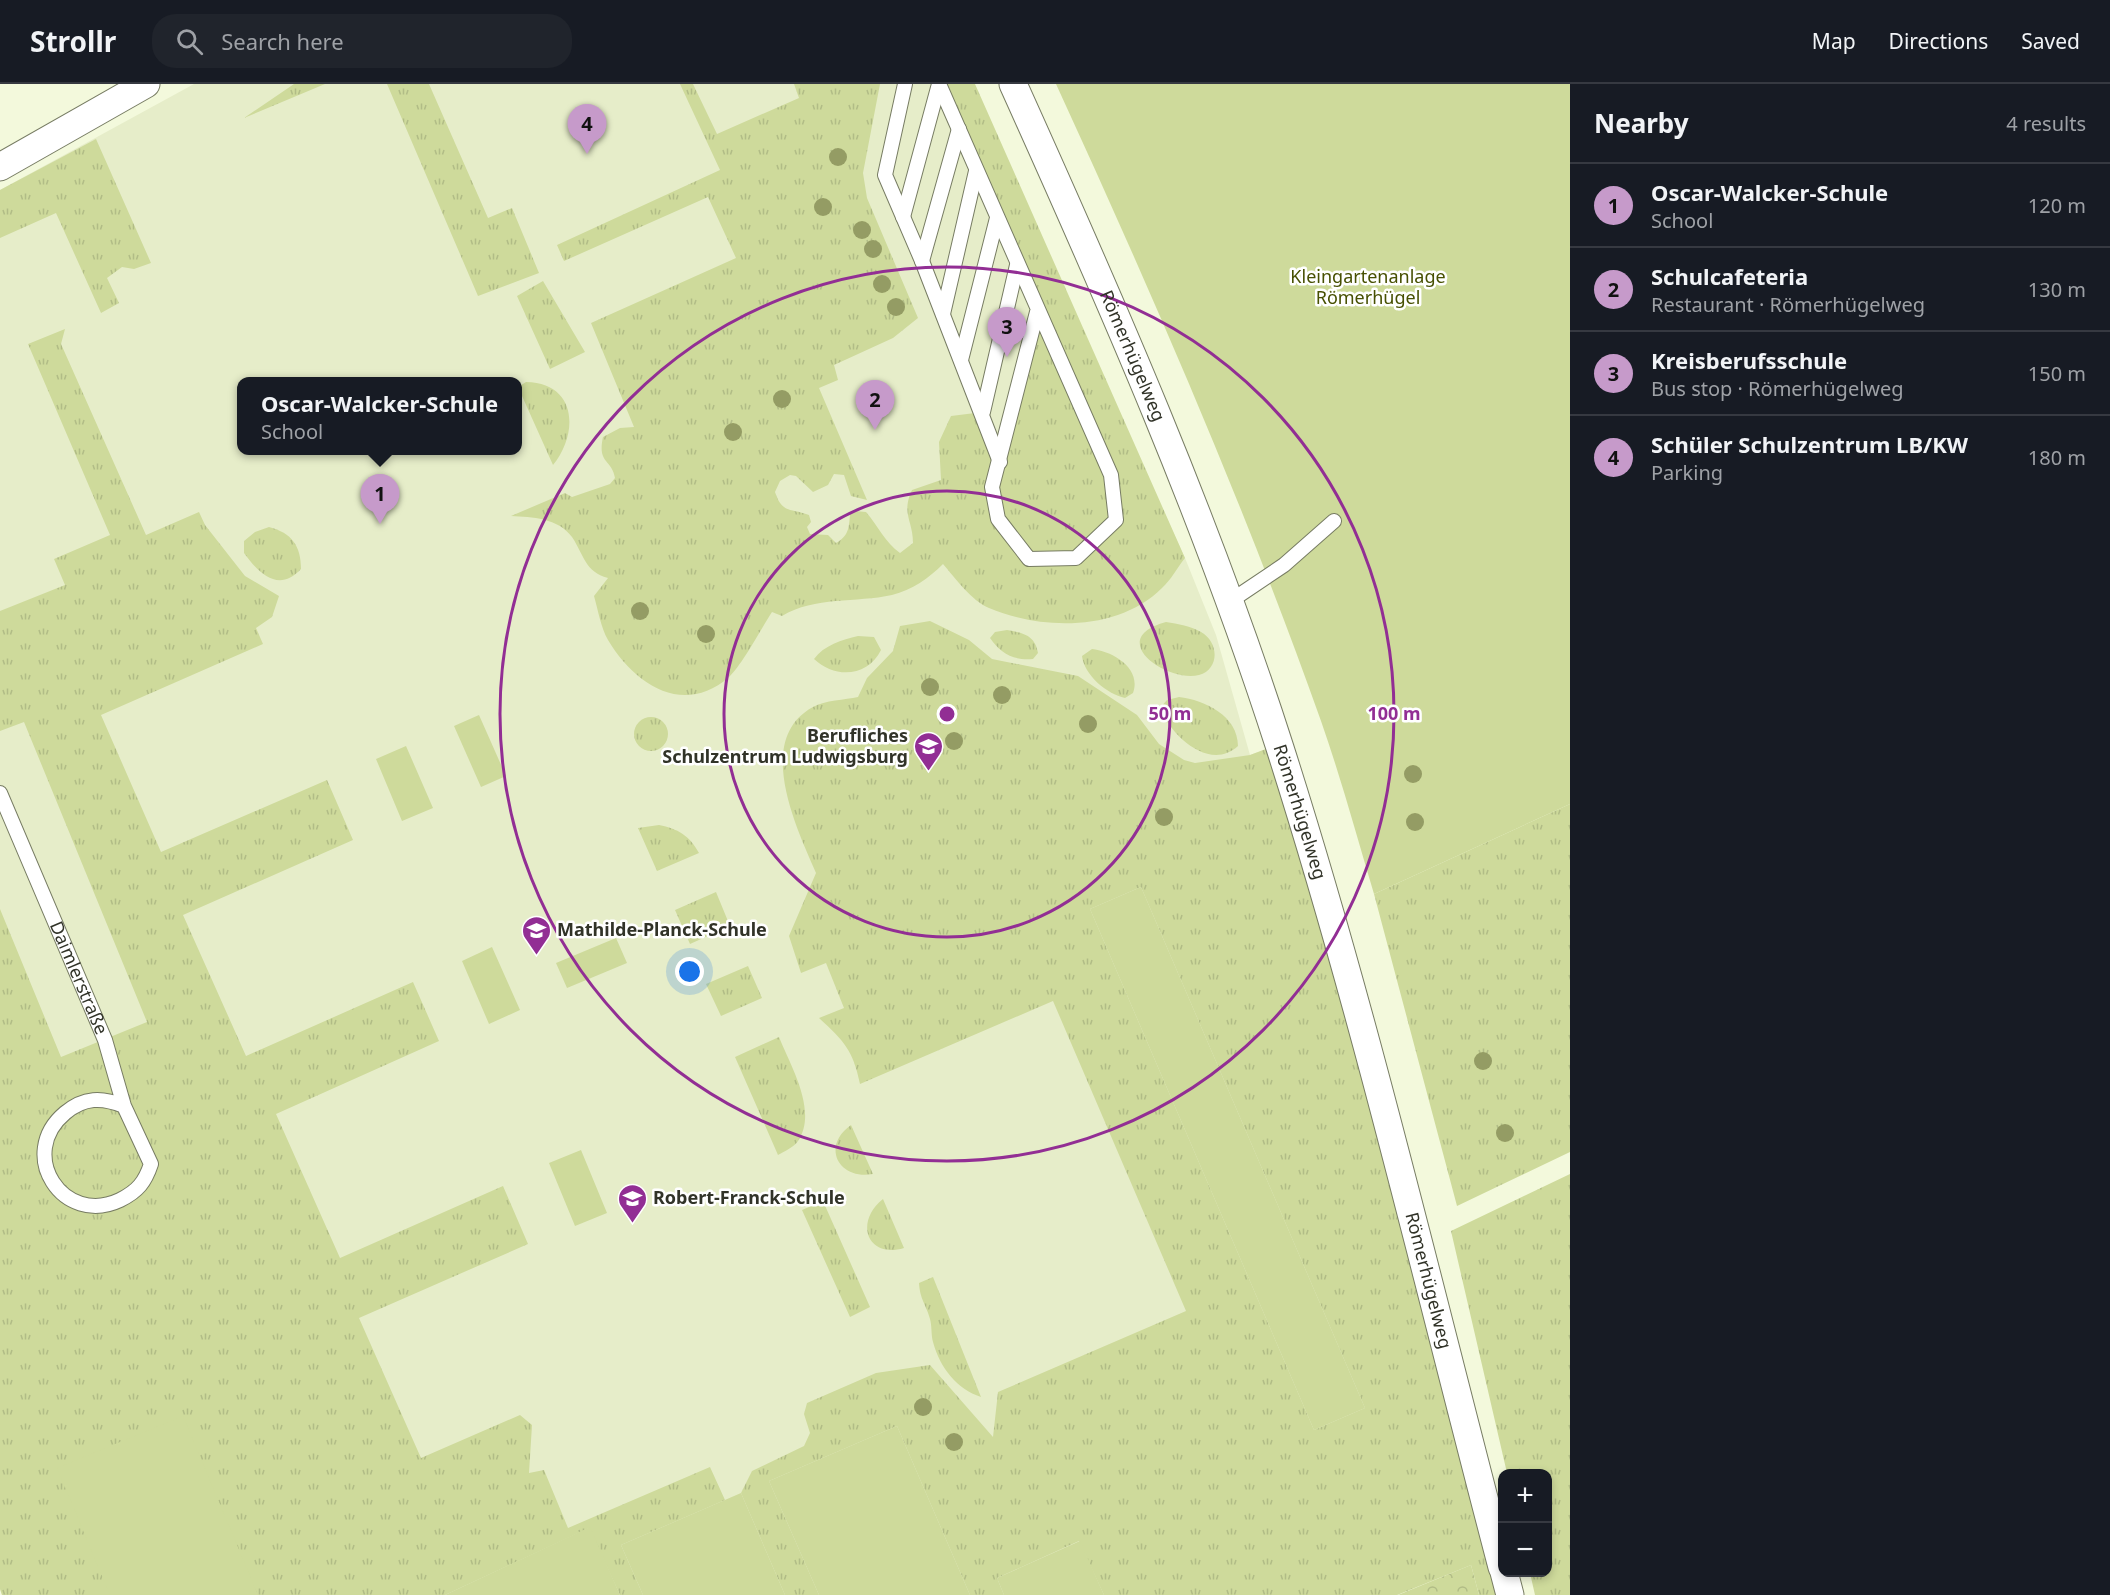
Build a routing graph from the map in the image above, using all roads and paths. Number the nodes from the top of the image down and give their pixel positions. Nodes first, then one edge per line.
1 (146, 84) edge
2 (905, 84) edge
3 (939, 84) edge
4 (1013, 84) edge
5 (958, 129) junction
6 (0, 167) edge
7 (976, 171) junction
8 (903, 217) junction
9 (997, 218) junction
10 (922, 261) junction
11 (1017, 265) junction
12 (1037, 312) junction
13 (943, 314) junction
14 (962, 360) junction
15 (982, 412) junction
16 (1000, 462) junction
17 (1334, 521) dead end
18 (1229, 602) junction
19 (0, 793) edge
20 (124, 1106) junction
21 (1498, 1548) edge
22 (1505, 1577) edge
23 (1510, 1595) edge

1 - 6 street
2 - 8 lane
3 - 5 lane
3 - 8 lane
4 - 18 street, Römerhügelweg
5 - 7 lane
5 - 10 lane
7 - 9 lane
7 - 13 lane
8 - 10 lane
9 - 11 lane
9 - 14 lane
10 - 13 lane
11 - 12 lane
11 - 15 lane
12 - 16 lane
12 - 16 lane
13 - 14 lane
14 - 15 lane
15 - 16 lane
17 - 18 lane
18 - 21 street, Römerhügelweg
19 - 20 lane, Daimlerstraße
20 - 20 lane, Daimlerstraße
22 - 23 street

